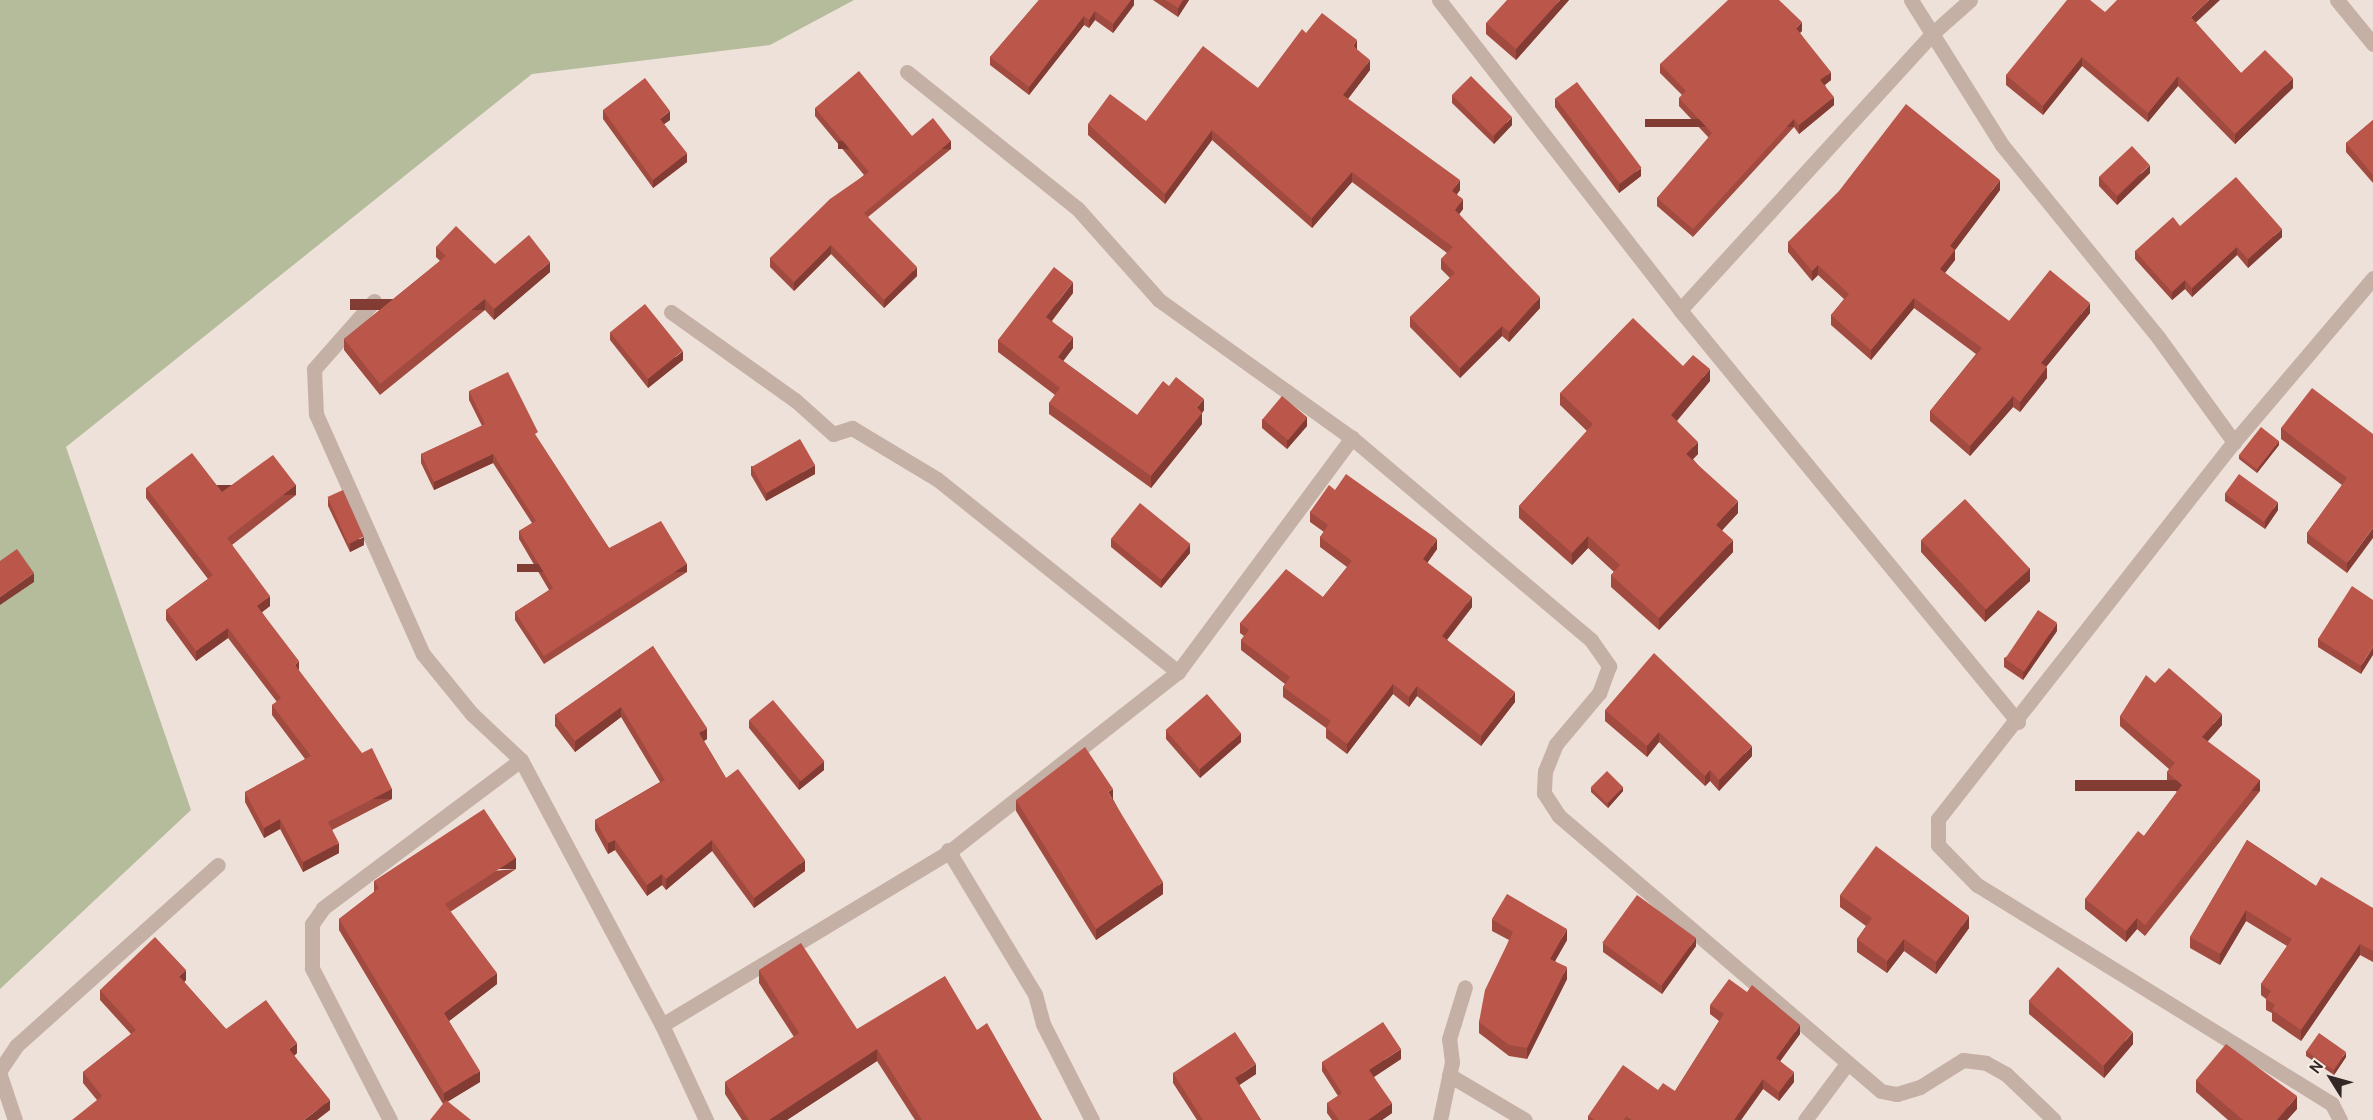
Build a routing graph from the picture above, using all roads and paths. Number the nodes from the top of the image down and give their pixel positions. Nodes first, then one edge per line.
1 (1439, 0) edge
2 (1911, 0) edge
3 (1970, 0) edge
4 (2337, 0) edge
5 (1934, 32) junction
6 (2373, 44) edge
7 (907, 72) dead end
8 (2373, 278) edge
9 (374, 301) dead end
10 (1680, 310) junction
11 (671, 312) dead end
12 (1352, 438) junction
13 (2234, 442) junction
14 (1178, 672) junction
15 (2018, 722) junction
16 (521, 760) junction
17 (948, 850) junction
18 (218, 866) dead end
19 (1465, 987) dead end
20 (662, 1025) junction
21 (1846, 1065) junction
22 (0, 1070) edge
23 (0, 1075) edge
24 (1449, 1075) junction
25 (15, 1120) edge
26 (390, 1120) edge
27 (706, 1120) edge
28 (1092, 1120) edge
29 (1440, 1120) edge
30 (1525, 1120) edge
31 (1805, 1120) edge
32 (2055, 1120) edge
33 (2340, 1120) edge

1 - 10 street
2 - 5 street
3 - 5 street
4 - 6 street
5 - 10 street
5 - 13 street
7 - 12 street
8 - 13 street
9 - 16 street
10 - 15 street
11 - 14 street
12 - 14 street
12 - 21 street
13 - 15 street
14 - 17 street
15 - 33 street
16 - 20 street
16 - 26 street
17 - 20 street
17 - 28 street
18 - 22 street
19 - 24 street
20 - 27 street
21 - 31 street
21 - 32 street
23 - 25 street
24 - 29 street
24 - 30 street

